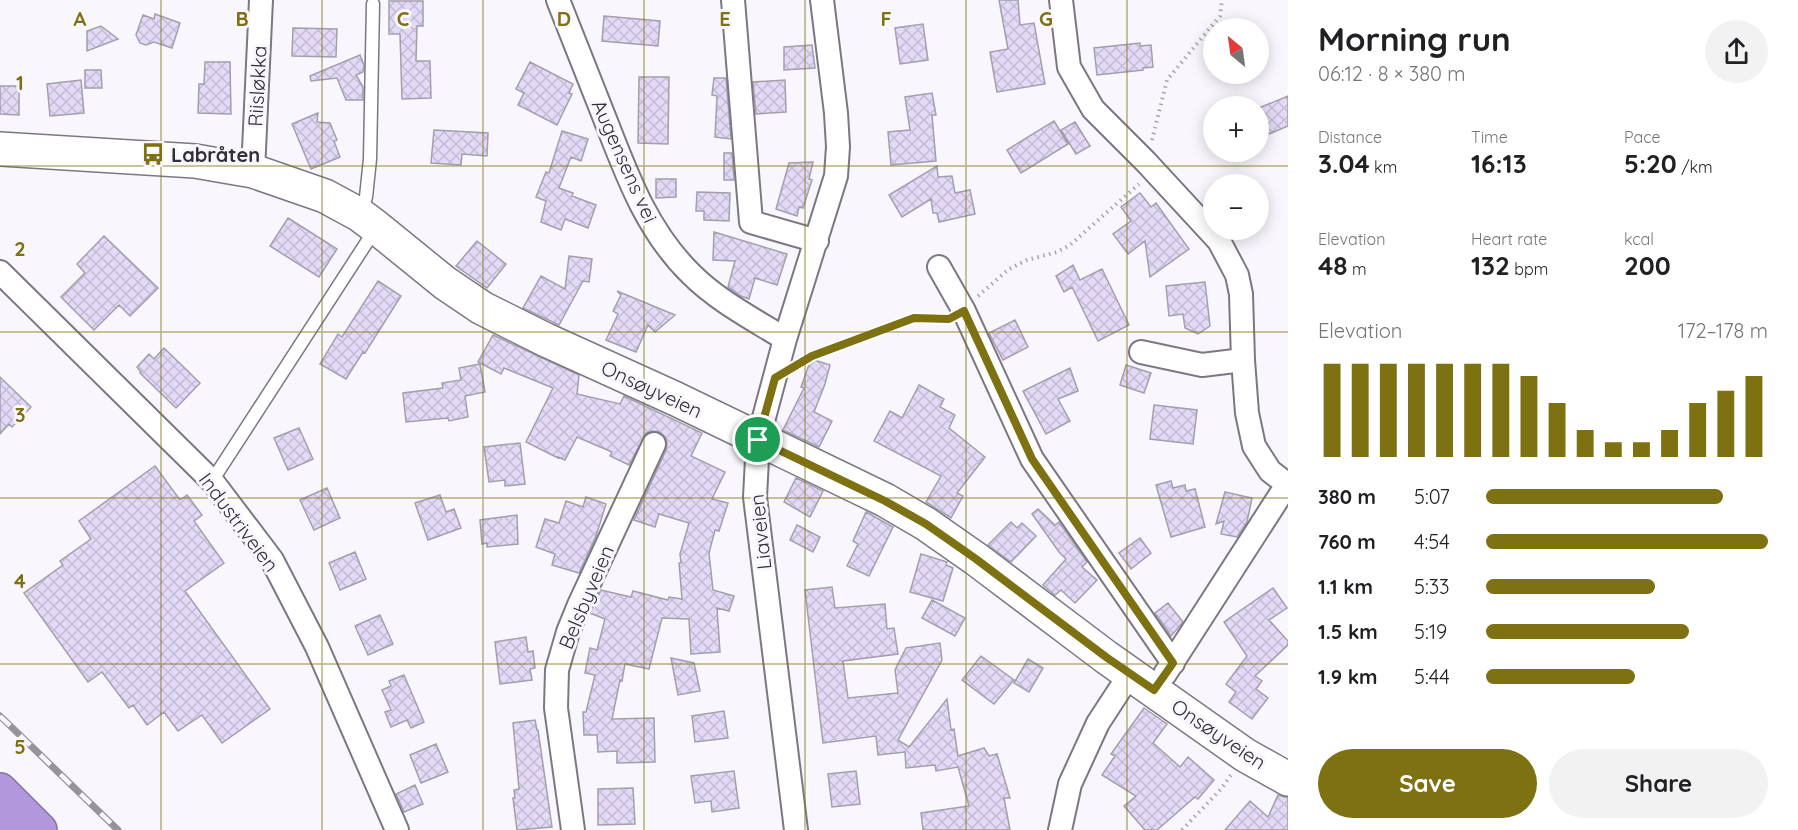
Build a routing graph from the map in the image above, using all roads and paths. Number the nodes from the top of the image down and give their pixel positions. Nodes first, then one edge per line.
1 (261, 0) edge
2 (558, 0) edge
3 (733, 0) edge
4 (822, 0) edge
5 (1061, 0) edge
6 (1222, 0) edge
7 (373, 4) dead end
8 (0, 149) edge
9 (1146, 162) junction
10 (253, 171) junction
11 (368, 221) junction
12 (817, 241) junction
13 (939, 267) dead end
14 (0, 272) edge
15 (964, 311) junction
16 (785, 339) junction
17 (1141, 352) dead end
18 (1243, 360) junction
19 (775, 378) junction
20 (758, 440) junction
21 (654, 444) dead end
22 (212, 481) junction
23 (1288, 484) edge
24 (1173, 663) junction
25 (1142, 682) junction
26 (1245, 755) junction
27 (1288, 779) edge
28 (0, 790) edge
29 (0, 826) edge
30 (4, 830) edge
31 (40, 830) edge
32 (397, 830) edge
33 (573, 830) edge
34 (796, 830) edge
35 (1060, 830) edge
36 (1182, 830) edge

1 - 10 street, Riisløkka
2 - 16 street, Augensens vei
3 - 12 street
4 - 12 street, Liaveien
5 - 9 street
6 - 9 path
7 - 11 lane
8 - 10 street, Onsøyveien
9 - 15 path
9 - 18 street
10 - 11 street, Onsøyveien
11 - 20 street, Onsøyveien
11 - 22 lane
12 - 16 street, Liaveien
13 - 15 street
14 - 22 street, Industriveien
15 - 19 path
15 - 24 street
16 - 19 street, Liaveien
17 - 18 street
18 - 23 street
19 - 20 street, Liaveien
20 - 25 street, Onsøyveien
20 - 34 street, Liaveien
21 - 33 street, Belsbyveien
22 - 32 street, Industriveien
23 - 24 street
24 - 25 street
25 - 26 street, Onsøyveien
25 - 35 street
26 - 27 street, Onsøyveien
26 - 36 path
28 - 31 highway
29 - 30 highway

